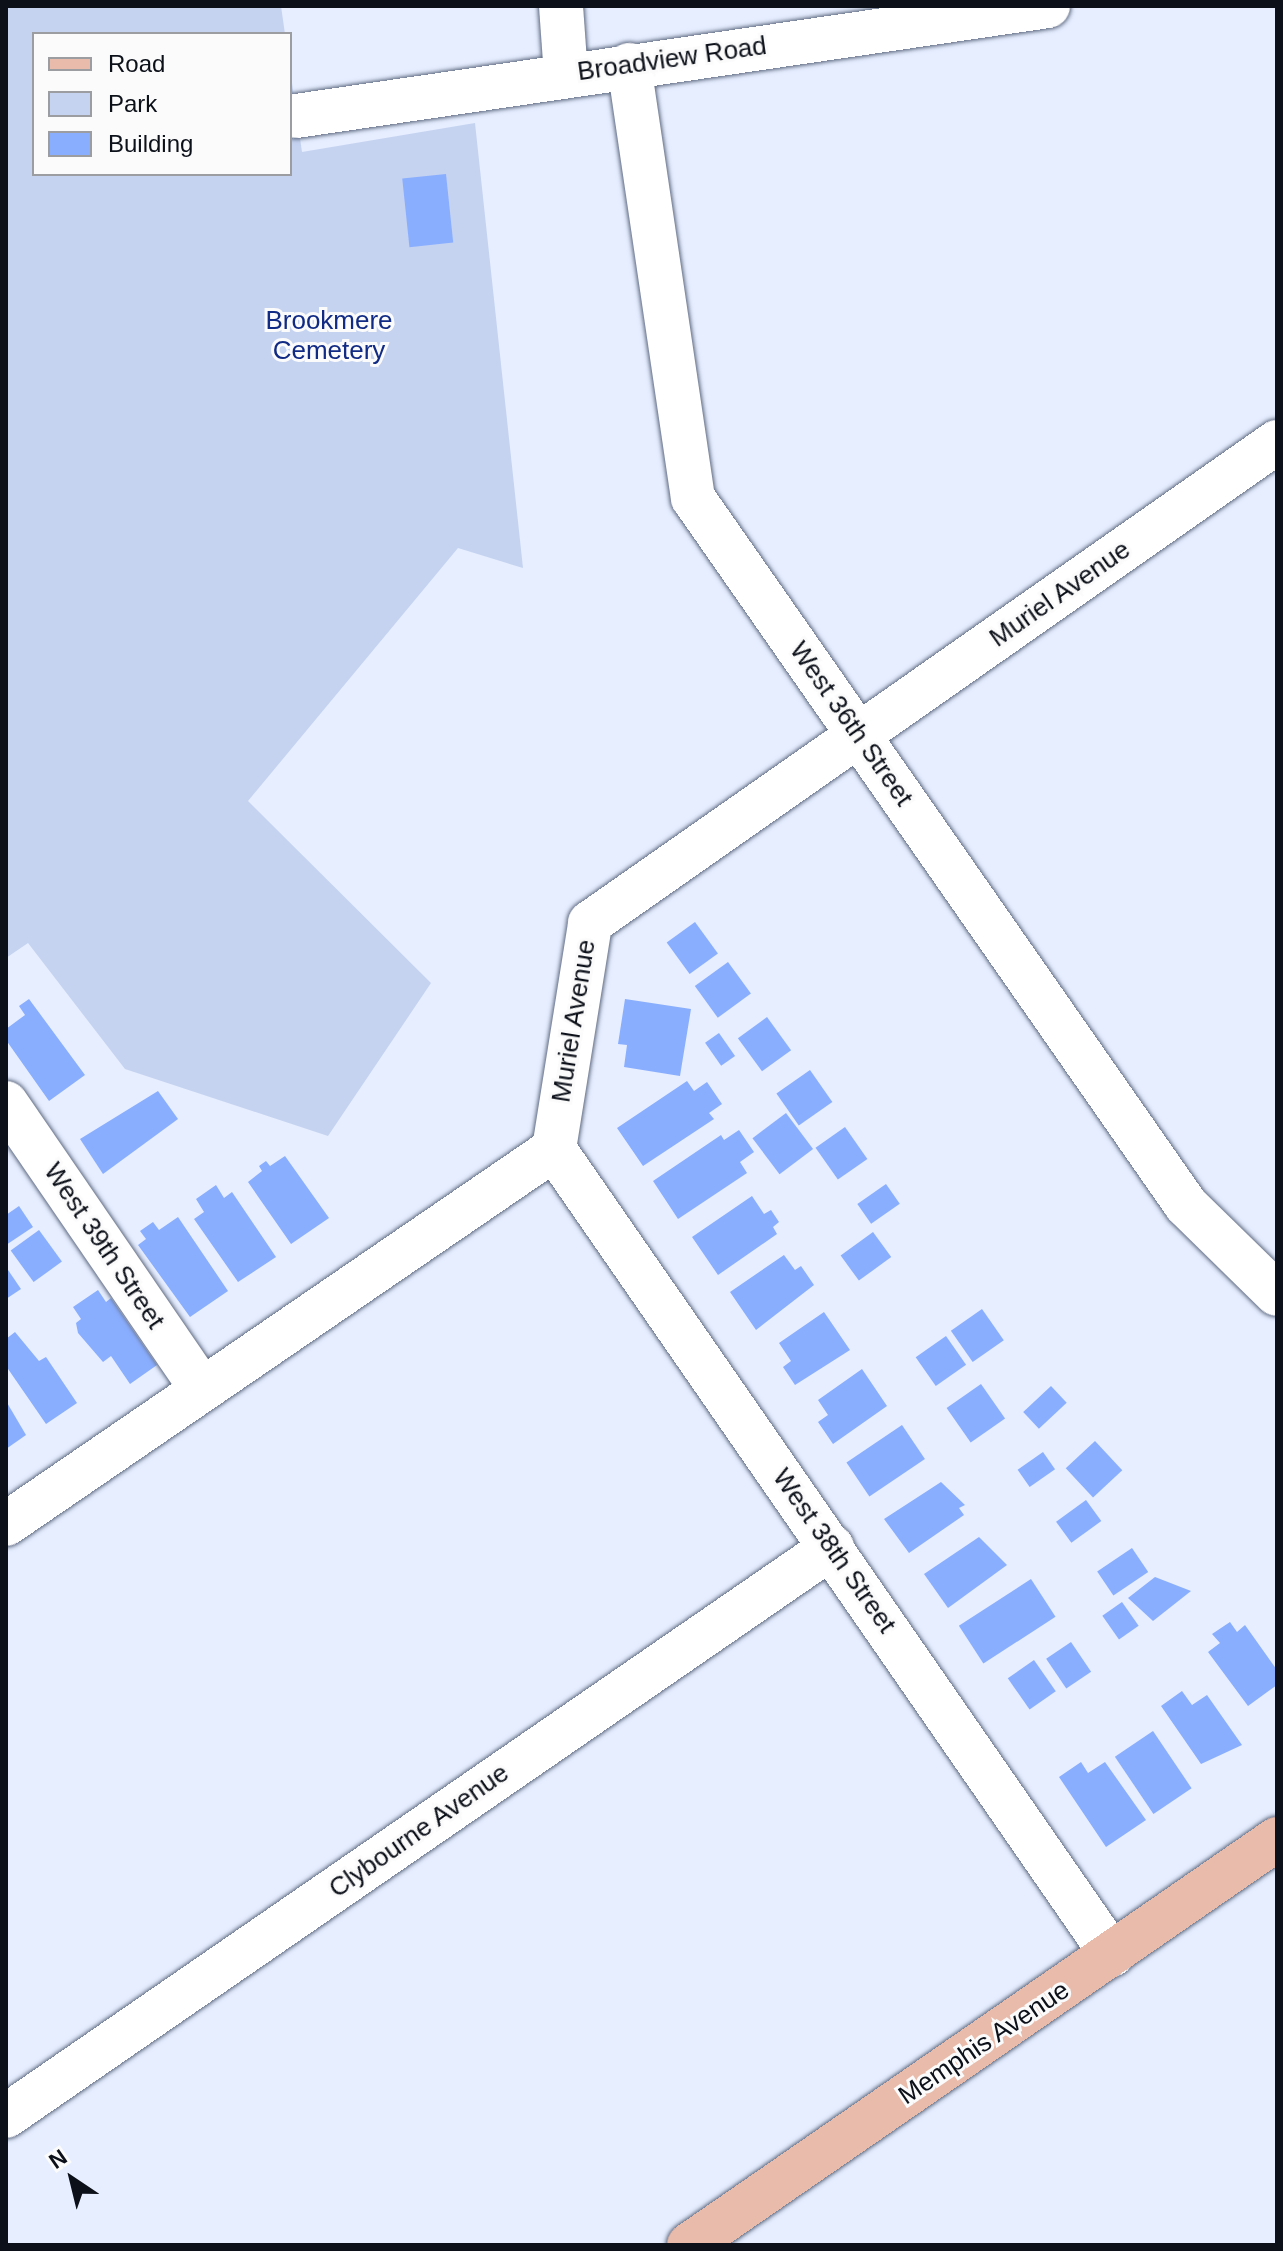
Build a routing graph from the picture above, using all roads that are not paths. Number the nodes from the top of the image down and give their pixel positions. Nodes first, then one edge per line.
1 (561, 6) edge
2 (1048, 6) edge
3 (629, 65) junction
4 (566, 75) junction
5 (296, 116) dead end
6 (1277, 442) edge
7 (859, 735) junction
8 (6, 1103) edge
9 (554, 1149) junction
10 (1277, 1294) edge
11 (202, 1389) junction
12 (6, 1524) edge
13 (832, 1547) junction
14 (1277, 1839) edge
15 (1112, 1955) junction
16 (6, 2116) edge
17 (689, 2245) edge

1 - 4 street
2 - 3 street, Broadview Road
3 - 4 street, Broadview Road
3 - 7 street, West 36th Street
4 - 5 street, Broadview Road
6 - 7 street, Muriel Avenue
7 - 9 street, Muriel Avenue
7 - 10 street, West 36th Street
8 - 11 street, West 39th Street
9 - 11 street
9 - 13 street, West 38th Street
11 - 12 street
13 - 15 street, West 38th Street
13 - 16 street, Clybourne Avenue
14 - 15 main road, Memphis Avenue
15 - 17 main road, Memphis Avenue

